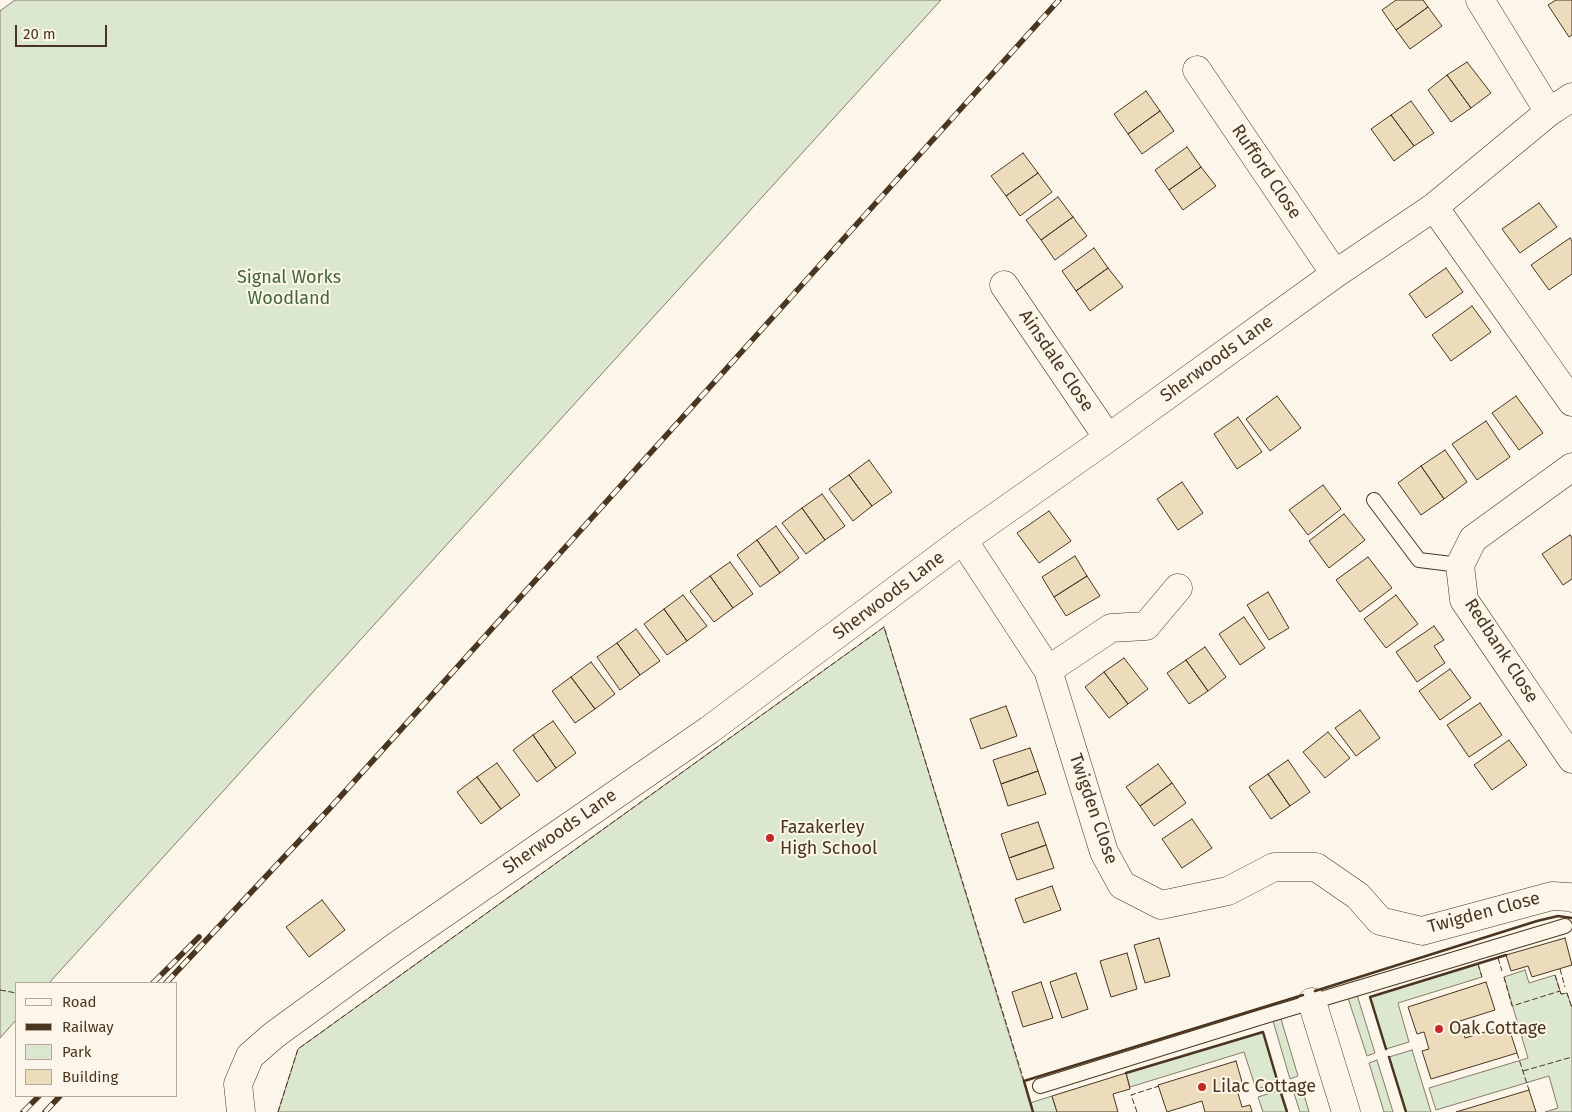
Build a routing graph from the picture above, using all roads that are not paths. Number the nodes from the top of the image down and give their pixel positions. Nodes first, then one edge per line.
1 (1480, 0) edge
2 (1197, 70) dead end
3 (1572, 97) edge
4 (1549, 112) junction
5 (1434, 207) junction
6 (1335, 274) junction
7 (1004, 284) dead end
8 (1572, 402) edge
9 (1108, 438) junction
10 (1572, 467) edge
11 (1374, 500) dead end
12 (963, 540) junction
13 (1460, 565) junction
14 (1178, 588) dead end
15 (1048, 670) junction
16 (1572, 759) edge
17 (1570, 897) edge
18 (1565, 926) dead end
19 (1312, 1002) junction
20 (1040, 1086) dead end
21 (241, 1112) edge
22 (1346, 1112) edge

1 - 4 street
2 - 6 street, Rufford Close
3 - 4 street, Sherwoods Lane
4 - 5 street, Sherwoods Lane
5 - 6 street, Sherwoods Lane
5 - 8 street
6 - 9 street, Sherwoods Lane
7 - 9 street, Ainsdale Close
9 - 12 street, Sherwoods Lane
10 - 13 street
11 - 13 lane
12 - 15 street, Twigden Close
12 - 21 street, Sherwoods Lane
13 - 16 street, Redbank Close
14 - 15 street
15 - 17 street, Twigden Close
18 - 19 lane
19 - 20 lane
19 - 22 street

